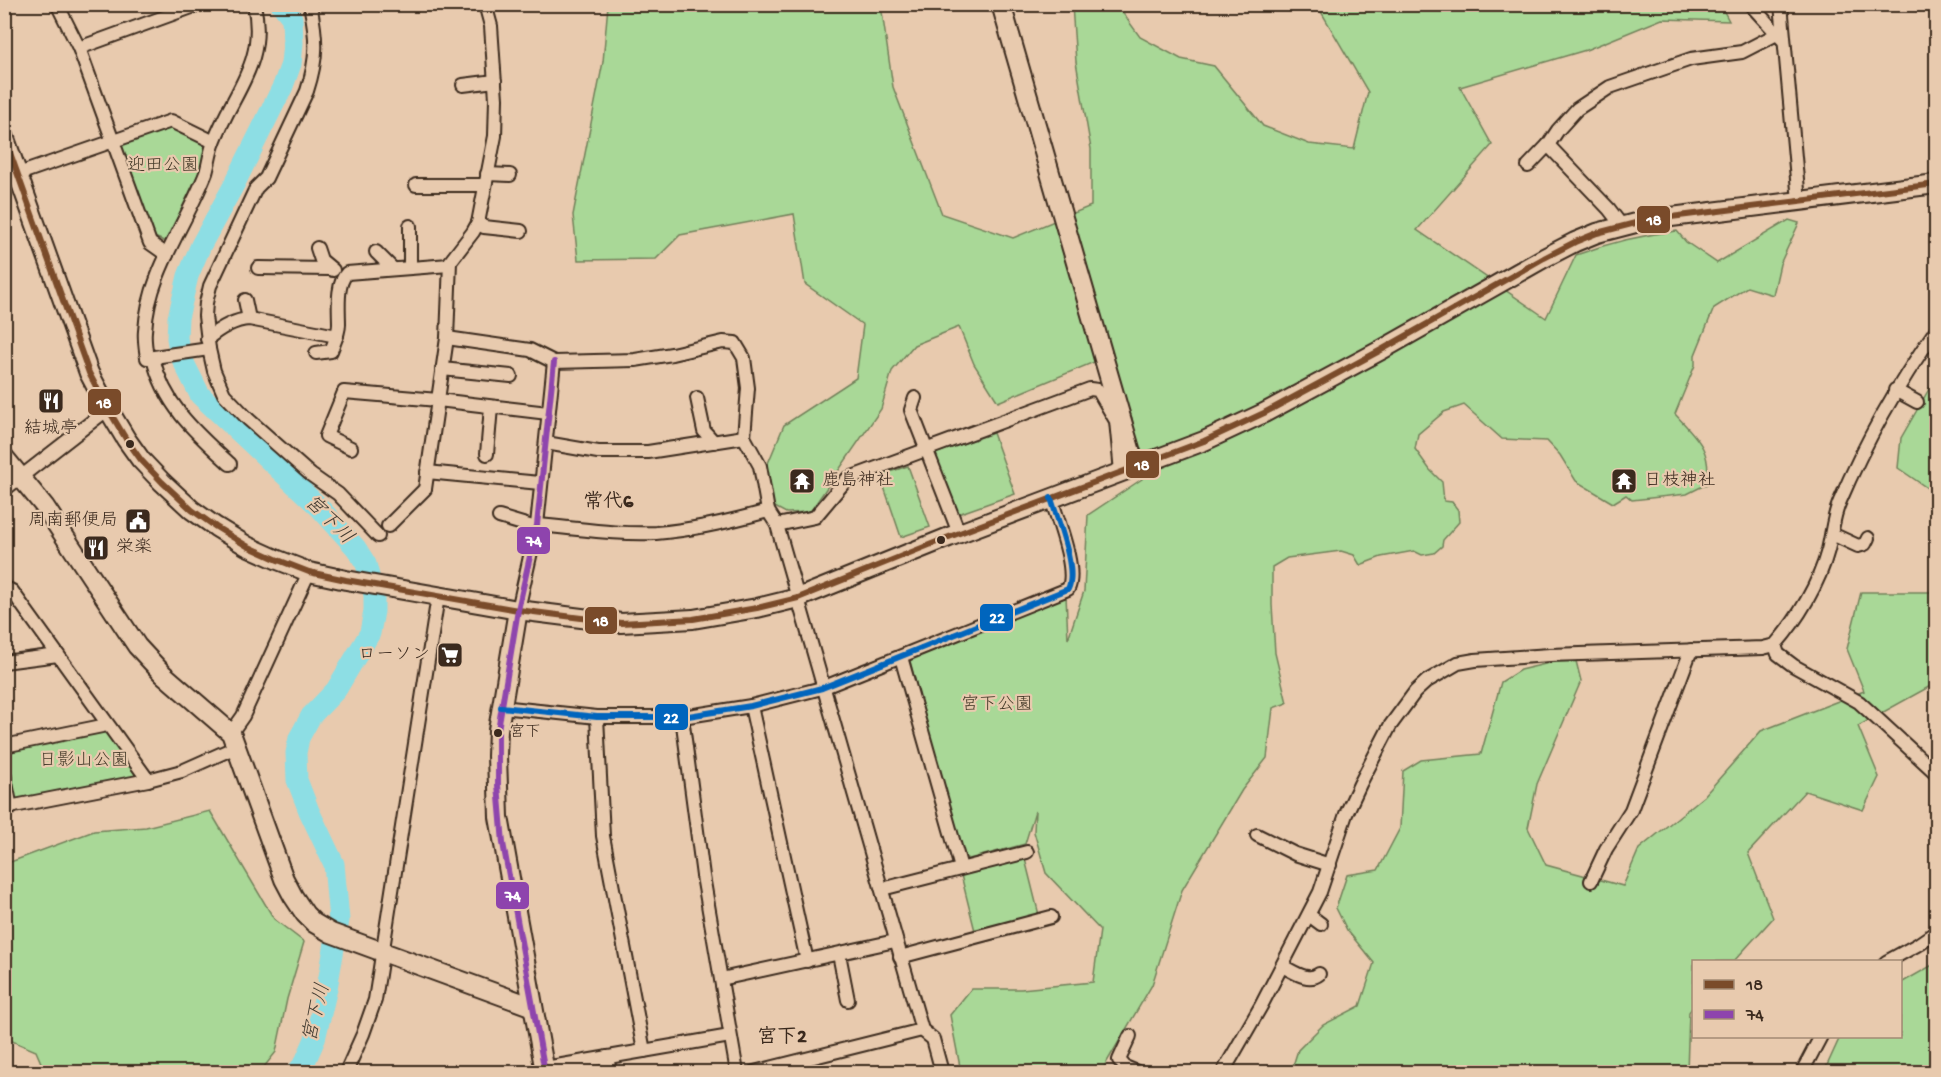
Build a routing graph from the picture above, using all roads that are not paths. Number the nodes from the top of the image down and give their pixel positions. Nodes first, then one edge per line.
1 (57, 4) edge
2 (200, 4) edge
3 (254, 4) edge
4 (310, 4) edge
5 (485, 4) edge
6 (1001, 4) edge
7 (1750, 4) edge
8 (1781, 4) edge
9 (1781, 38) junction
10 (79, 48) junction
11 (495, 81) junction
12 (463, 85) dead end
13 (4, 136) edge
14 (112, 140) junction
15 (214, 142) junction
16 (1548, 146) junction
17 (1528, 166) dead end
18 (510, 175) dead end
19 (11, 176) edge
20 (486, 180) junction
21 (1936, 184) edge
22 (416, 185) dead end
23 (1799, 201) junction
24 (477, 223) junction
25 (1622, 225) junction
26 (410, 226) dead end
27 (520, 231) dead end
28 (317, 248) dead end
29 (376, 252) dead end
30 (167, 255) junction
31 (449, 266) junction
32 (258, 268) dead end
33 (410, 268) junction
34 (330, 269) junction
35 (393, 269) junction
36 (344, 275) junction
37 (245, 300) dead end
38 (249, 319) junction
39 (1936, 330) edge
40 (337, 336) junction
41 (447, 338) junction
42 (207, 346) junction
43 (316, 353) dead end
44 (155, 357) junction
45 (554, 362) junction
46 (442, 369) junction
47 (511, 376) dead end
48 (1895, 390) junction
49 (698, 398) dead end
50 (915, 398) dead end
51 (438, 400) junction
52 (1917, 402) dead end
53 (491, 406) junction
54 (108, 409) junction
55 (548, 413) junction
56 (744, 437) junction
57 (714, 442) junction
58 (546, 443) junction
59 (351, 448) dead end
60 (928, 450) junction
61 (487, 454) dead end
62 (4, 457) edge
63 (230, 464) dead end
64 (1128, 469) junction
65 (428, 472) junction
66 (21, 478) junction
67 (540, 483) junction
68 (4, 490) edge
69 (1051, 498) junction
70 (768, 511) junction
71 (499, 517) dead end
72 (777, 525) junction
73 (388, 526) dead end
74 (536, 526) junction
75 (959, 533) junction
76 (1832, 534) junction
77 (378, 536) dead end
78 (1868, 538) dead end
79 (309, 572) junction
80 (4, 587) edge
81 (438, 596) junction
82 (798, 598) junction
83 (518, 610) junction
84 (1775, 645) junction
85 (1691, 650) junction
86 (58, 656) junction
87 (901, 657) junction
88 (4, 662) edge
89 (822, 688) junction
90 (751, 706) junction
91 (501, 707) junction
92 (597, 717) junction
93 (682, 717) junction
94 (107, 725) junction
95 (234, 740) junction
96 (4, 748) edge
97 (4, 773) edge
98 (1936, 773) edge
99 (148, 780) junction
100 (8, 808) edge
101 (1257, 835) dead end
102 (1027, 852) dead end
103 (1330, 865) junction
104 (961, 868) junction
105 (1591, 881) dead end
106 (882, 889) junction
107 (1309, 915) junction
108 (1051, 917) dead end
109 (1321, 924) dead end
110 (1936, 932) edge
111 (895, 941) junction
112 (382, 952) junction
113 (839, 954) junction
114 (900, 957) junction
115 (1890, 960) edge
116 (807, 961) junction
117 (1282, 966) junction
118 (1319, 974) dead end
119 (721, 979) junction
120 (848, 1000) dead end
121 (533, 1007) junction
122 (922, 1030) junction
123 (730, 1036) junction
124 (1130, 1036) dead end
125 (1820, 1038) edge
126 (644, 1051) junction
127 (607, 1057) junction
128 (545, 1070) edge
129 (346, 1072) edge
130 (610, 1072) edge
131 (737, 1072) edge
132 (754, 1072) edge
133 (942, 1072) edge
134 (1137, 1072) edge
135 (1223, 1072) edge
136 (1802, 1072) edge

1 - 10 street
2 - 10 street
3 - 15 street
4 - 42 street
5 - 11 street
6 - 64 street
7 - 9 street
8 - 9 street
9 - 16 street
9 - 23 street
10 - 14 street
11 - 12 street
11 - 20 street
13 - 19 street
14 - 15 street
14 - 19 street
14 - 30 street
15 - 30 street
16 - 17 street
16 - 25 street
18 - 20 street
19 - 54 street
20 - 22 street
20 - 24 street
21 - 23 street
23 - 25 street
24 - 27 street
24 - 31 street
25 - 64 street
26 - 33 street
28 - 34 street
29 - 35 street
30 - 44 street
31 - 33 street
31 - 41 street
32 - 34 street
33 - 35 street
34 - 36 street
35 - 36 street
36 - 40 street
37 - 38 street
38 - 40 street
38 - 42 street
39 - 48 street
40 - 43 street
41 - 45 street
41 - 46 street
42 - 44 street
42 - 77 street
44 - 63 street
45 - 55 street
45 - 56 street
46 - 47 street
46 - 51 street
48 - 52 street
48 - 76 street
49 - 57 street
50 - 60 street
51 - 53 street
51 - 59 street
51 - 65 street
53 - 55 street
53 - 61 street
54 - 66 street
54 - 79 street
55 - 58 street
56 - 57 street
56 - 70 street
57 - 58 street
58 - 67 street
60 - 64 street
60 - 72 street
60 - 75 street
62 - 66 street
64 - 69 street
65 - 67 street
65 - 73 street
66 - 68 street
66 - 95 street
67 - 74 street
69 - 75 street
69 - 87 street
70 - 72 street
70 - 74 street
71 - 74 street
72 - 82 street
74 - 83 street
75 - 82 street
76 - 78 street
76 - 84 street
79 - 81 street
79 - 95 street
80 - 86 street
81 - 83 street
81 - 112 street
82 - 83 street
82 - 89 street
83 - 91 street
84 - 85 street
84 - 98 street
85 - 103 street
85 - 105 street
86 - 88 street
86 - 94 street
87 - 89 street
87 - 104 street
89 - 90 street
89 - 106 street
90 - 93 street
90 - 116 street
91 - 92 street
91 - 121 street
92 - 93 street
92 - 126 street
93 - 119 street
94 - 96 street
94 - 99 street
95 - 99 street
95 - 112 street
97 - 100 street
99 - 100 street
101 - 103 street
102 - 104 street
103 - 107 street
104 - 106 street
106 - 111 street
107 - 109 street
107 - 117 street
108 - 114 street
110 - 115 street
111 - 113 street
111 - 114 street
112 - 121 street
112 - 129 street
113 - 116 street
113 - 120 street
114 - 122 street
116 - 119 street
117 - 118 street
117 - 135 street
119 - 123 street
121 - 128 street
122 - 132 street
122 - 133 street
123 - 126 street
123 - 131 street
124 - 134 street
125 - 136 street
126 - 127 street
127 - 128 street
127 - 130 street

